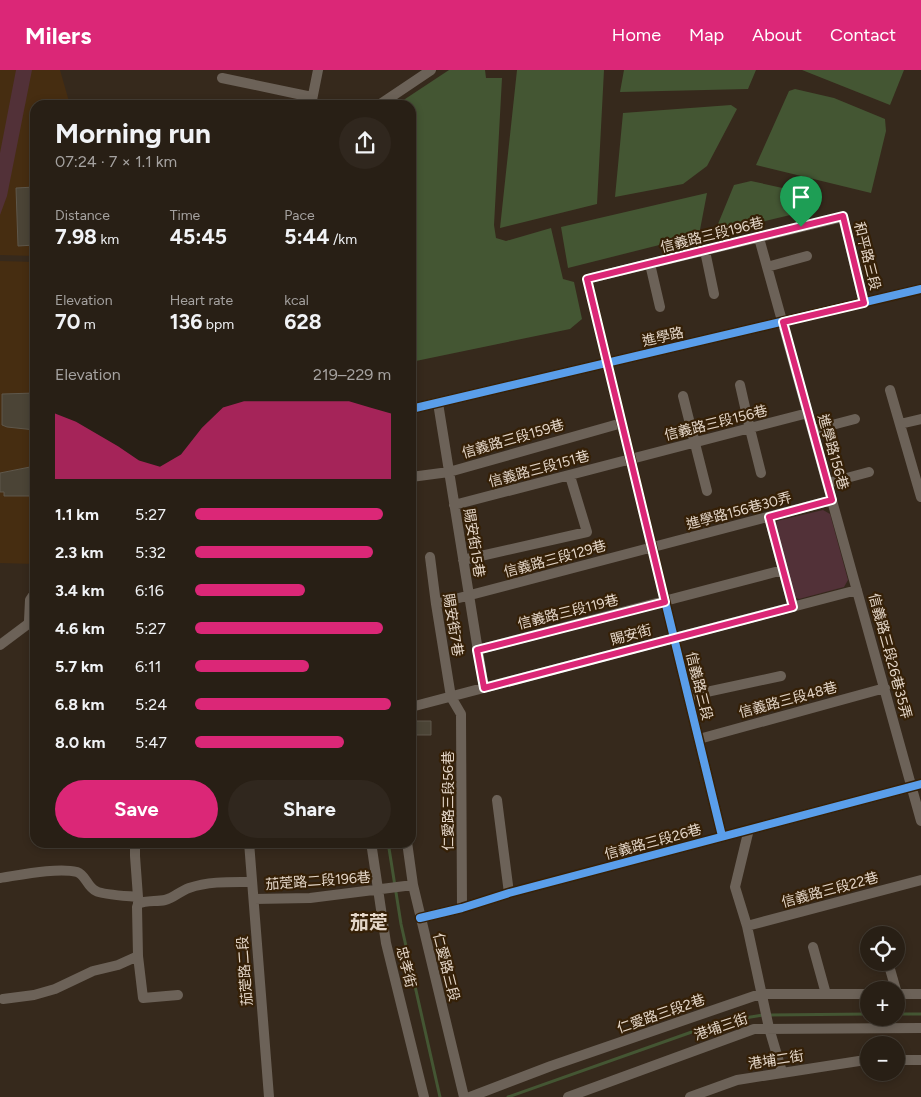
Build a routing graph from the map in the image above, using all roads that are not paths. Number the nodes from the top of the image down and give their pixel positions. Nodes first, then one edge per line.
1 (318, 70) edge
2 (431, 70) edge
3 (222, 78) dead end
4 (307, 100) edge
5 (311, 100) edge
6 (386, 100) edge
7 (843, 216) joint
8 (759, 238) junction
9 (705, 251) junction
10 (806, 256) dead end
11 (650, 264) junction
12 (767, 267) junction
13 (587, 279) joint
14 (921, 289) edge
15 (714, 294) dead end
16 (864, 303) junction
17 (660, 307) dead end
18 (783, 322) junction
19 (608, 363) junction
20 (740, 384) dead end
21 (890, 390) dead end
22 (683, 396) dead end
23 (438, 403) junction
24 (416, 408) edge
25 (808, 413) junction
26 (855, 419) dead end
27 (921, 419) edge
28 (622, 423) junction
29 (900, 424) junction
30 (750, 429) junction
31 (813, 430) junction
32 (694, 442) junction
33 (630, 458) junction
34 (449, 472) junction
35 (870, 472) dead end
36 (761, 474) dead end
37 (416, 476) edge
38 (570, 476) junction
39 (828, 484) junction
40 (707, 491) dead end
41 (921, 495) edge
42 (832, 500) junction
43 (454, 505) junction
44 (769, 517) junction
45 (652, 548) junction
46 (430, 557) dead end
47 (463, 560) junction
48 (783, 570) junction
49 (858, 590) junction
50 (469, 596) junction
51 (30, 600) edge
52 (665, 602) junction
53 (436, 604) junction
54 (793, 607) junction
55 (674, 638) junction
56 (0, 645) edge
57 (477, 650) junction
58 (781, 676) dead end
59 (484, 688) junction
60 (885, 688) junction
61 (688, 696) junction
62 (451, 698) junction
63 (416, 707) edge
64 (699, 739) junction
65 (916, 786) edge
66 (497, 800) dead end
67 (921, 821) edge
68 (749, 829) junction
69 (722, 836) junction
70 (135, 848) edge
71 (249, 848) edge
72 (373, 848) edge
73 (407, 848) edge
74 (0, 878) edge
75 (921, 880) edge
76 (252, 882) junction
77 (408, 886) junction
78 (382, 890) junction
79 (508, 893) junction
80 (254, 899) junction
81 (138, 901) junction
82 (462, 908) junction
83 (420, 918) junction
84 (747, 926) junction
85 (813, 947) dead end
86 (138, 956) junction
87 (905, 993) edge
88 (760, 994) junction
89 (826, 994) junction
90 (860, 994) edge
91 (921, 994) edge
92 (178, 995) dead end
93 (3, 999) dead end
94 (768, 1028) junction
95 (921, 1028) edge
96 (905, 1060) edge
97 (921, 1060) edge
98 (860, 1062) edge
99 (782, 1072) junction
100 (269, 1097) edge
101 (424, 1097) edge
102 (464, 1097) edge
103 (470, 1097) edge
104 (568, 1097) edge
105 (690, 1097) edge

1 - 5 street
2 - 6 street
3 - 4 street
7 - 8 street, 信義路三段196巷
7 - 16 street, 和平路三段
8 - 9 street, 信義路三段196巷
8 - 12 street, 進學路156巷
9 - 11 street, 信義路三段196巷
9 - 15 street
10 - 12 street
11 - 13 street, 信義路三段196巷
11 - 17 street
12 - 18 street, 進學路156巷
13 - 19 street, 信義路三段
14 - 16 street, 進學路
16 - 18 street, 進學路
18 - 19 street, 進學路
18 - 25 street, 進學路156巷
19 - 23 street, 進學路
19 - 28 street, 信義路三段
20 - 30 street
21 - 29 street
22 - 32 street
23 - 24 street, 進學路
23 - 34 street, 賜安街15巷
25 - 30 street, 信義路三段156巷
25 - 31 street, 進學路156巷
26 - 31 street
27 - 29 street
28 - 33 street, 信義路三段
28 - 34 street, 信義路三段159巷
29 - 41 street
30 - 32 street, 信義路三段156巷
30 - 36 street
31 - 39 street, 進學路156巷
32 - 33 street, 信義路三段156巷
32 - 40 street
33 - 38 street, 信義路三段151巷
33 - 45 street, 信義路三段
34 - 37 street, 信義路三段159巷
34 - 43 street, 賜安街15巷
35 - 39 street
38 - 43 street, 信義路三段151巷
38 - 47 street
39 - 42 street, 進學路156巷
42 - 44 street, 進學路156巷30弄
42 - 49 street, 進學路156巷
43 - 47 street, 賜安街15巷
44 - 45 street, 進學路156巷30弄
44 - 48 street
45 - 50 street, 信義路三段129巷
45 - 52 street, 信義路三段
46 - 53 street, 賜安街7巷
47 - 50 street, 賜安街15巷
48 - 52 street, 信義路三段119巷
48 - 54 street
49 - 54 street, 賜安街
49 - 60 street, 信義路三段26巷35弄
50 - 53 street, 信義路三段129巷
50 - 57 street, 賜安街15巷
51 - 56 street
52 - 55 street, 信義路三段
52 - 57 street, 信義路三段119巷
53 - 62 street, 賜安街7巷
54 - 55 street, 賜安街
55 - 59 street, 賜安街
55 - 61 street, 信義路三段
57 - 59 street, 賜安街15巷
58 - 61 street
59 - 62 street, 賜安街
60 - 64 street, 信義路三段48巷
60 - 65 street, 信義路三段26巷35弄
61 - 64 street, 信義路三段
62 - 63 street, 賜安街
62 - 82 street, 仁愛路三段56巷
64 - 69 street, 信義路三段
65 - 67 street
65 - 68 street, 信義路三段26巷
66 - 79 street
68 - 69 street, 信義路三段26巷
68 - 84 street
69 - 79 street, 信義路三段26巷
70 - 81 street
71 - 76 street, 茄萣路二段
72 - 78 street, 忠孝街
73 - 77 street, 仁愛路三段
74 - 81 street
75 - 84 street, 信義路三段22巷
76 - 80 street, 茄萣路二段
76 - 81 street
77 - 78 street, 茄萣路二段196巷
77 - 83 street, 仁愛路三段
78 - 80 street, 茄萣路二段196巷
78 - 101 street, 忠孝街
79 - 82 street, 信義路三段26巷
80 - 100 street, 茄萣路二段
81 - 86 street
82 - 83 street, 信義路三段26巷
83 - 102 street, 仁愛路三段
84 - 88 street
85 - 89 street
86 - 92 street
86 - 93 street
87 - 91 street
88 - 89 street, 仁愛路三段2巷
88 - 94 street
88 - 103 street, 仁愛路三段2巷
89 - 90 street, 仁愛路三段2巷
94 - 95 street, 港埔三街
94 - 99 street
94 - 104 street, 港埔三街
96 - 97 street
98 - 99 street, 港埔二街
99 - 105 street, 港埔二街

